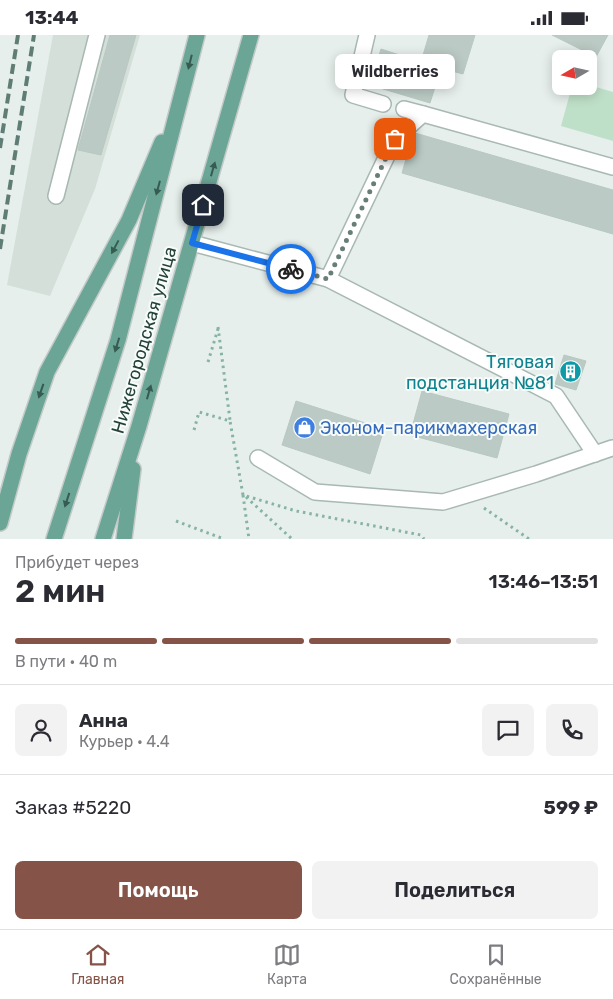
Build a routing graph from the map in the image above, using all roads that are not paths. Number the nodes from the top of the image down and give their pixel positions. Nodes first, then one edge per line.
1 (97, 35) edge
2 (197, 35) edge
3 (251, 35) edge
4 (366, 35) edge
5 (183, 90) junction
6 (384, 104) dead end
7 (404, 109) dead end
8 (423, 114) junction
9 (613, 167) edge
10 (56, 196) dead end
11 (192, 243) junction
12 (328, 279) junction
13 (139, 427) junction
14 (613, 448) edge
15 (595, 454) junction
16 (258, 458) dead end
17 (0, 523) edge
18 (54, 539) edge
19 (103, 539) edge
20 (124, 539) edge

1 - 10 lane
2 -> 5 main road, Нижегородская улица
11 -> 3 main road, Нижегородская улица
4 - 6 lane
5 -> 17 main road
5 -> 18 main road, Нижегородская улица
7 - 8 lane
8 - 9 lane
8 - 12 lane
11 - 12 lane
13 -> 11 main road, Нижегородская улица
12 - 15 lane
13 - 19 main road, Нижегородская улица
13 - 20 main road
14 - 15 lane
15 - 16 lane

